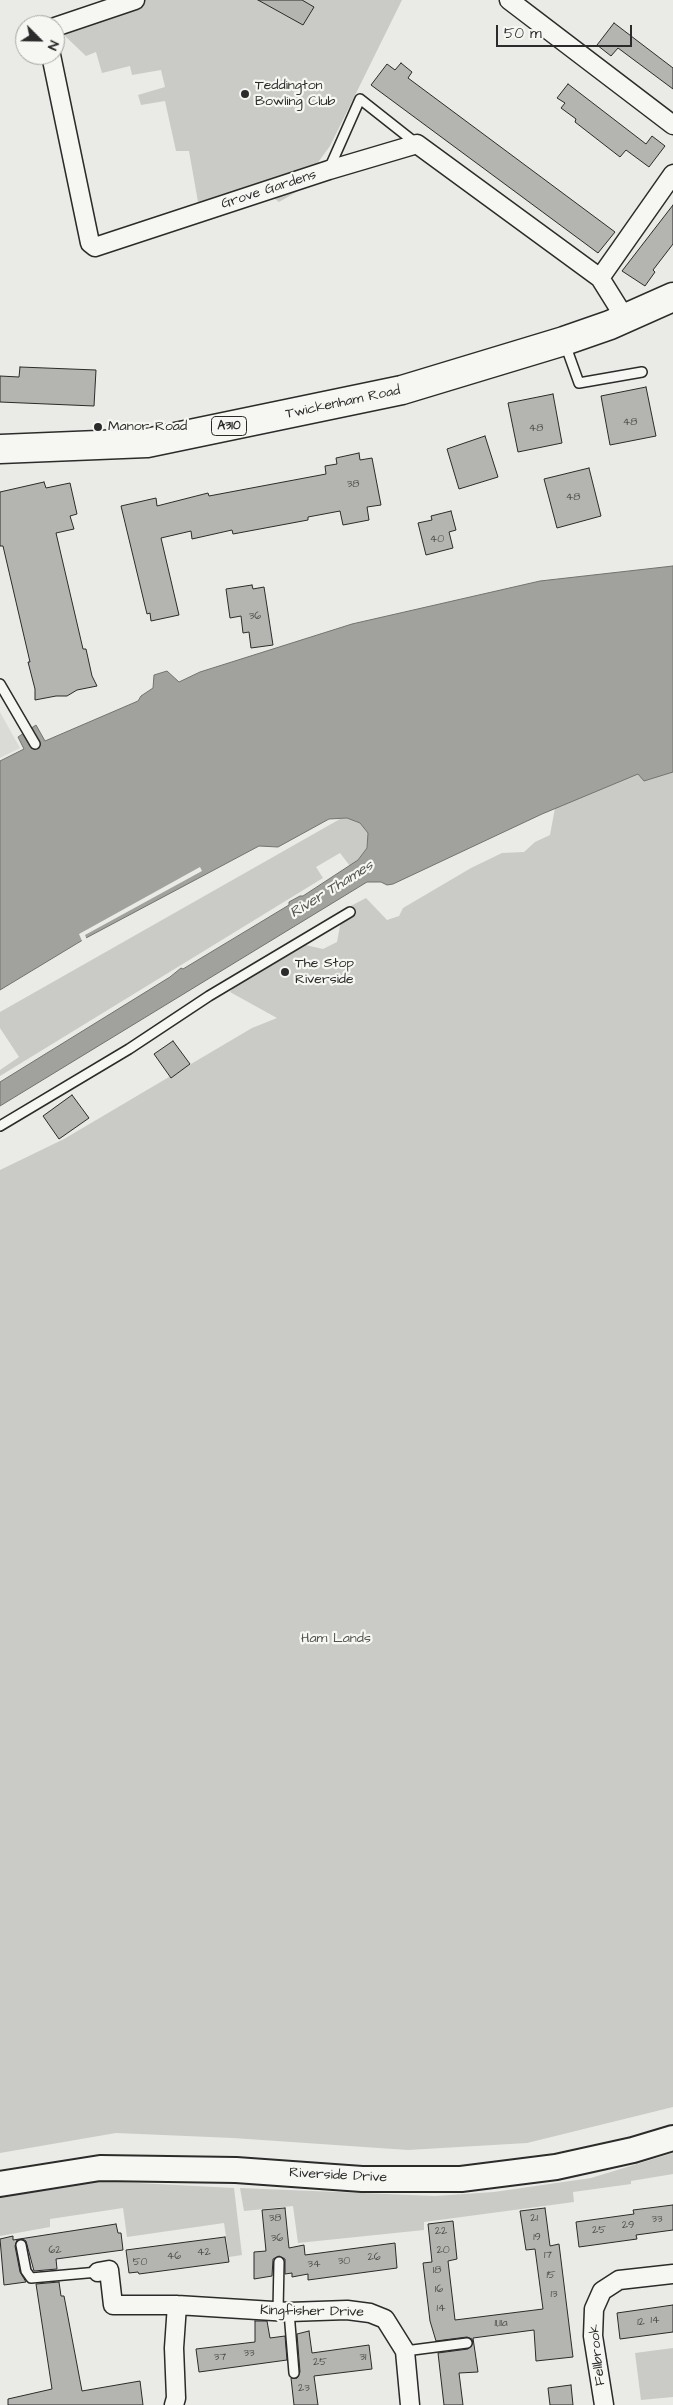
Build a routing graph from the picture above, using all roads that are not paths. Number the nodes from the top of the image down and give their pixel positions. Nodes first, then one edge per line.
1 (135, 0) edge
2 (509, 0) edge
3 (65, 24) edge
4 (53, 65) edge
5 (673, 125) edge
6 (417, 144) junction
7 (329, 170) junction
8 (673, 174) edge
9 (600, 278) junction
10 (673, 297) edge
11 (625, 318) junction
12 (564, 341) junction
13 (642, 372) dead end
14 (0, 449) edge
15 (0, 684) edge
16 (35, 744) dead end
17 (350, 912) dead end
18 (0, 1126) edge
19 (673, 2138) edge
20 (0, 2184) edge
21 (21, 2245) dead end
22 (279, 2262) dead end
23 (98, 2272) joint
24 (673, 2274) edge
25 (177, 2305) junction
26 (284, 2311) junction
27 (467, 2343) dead end
28 (406, 2352) junction
29 (294, 2373) dead end
30 (174, 2405) edge
31 (410, 2405) edge
32 (604, 2405) edge

1 - 3 street
2 - 5 street
4 - 7 street, Grove Gardens
6 - 7 street, Grove Gardens
6 - 7 lane
6 - 9 street
8 - 9 street
9 - 11 street
10 - 11 main road, Twickenham Road / A310
11 - 12 main road, Twickenham Road / A310
12 - 13 lane
12 - 14 main road, Twickenham Road / A310
15 - 16 lane
17 - 18 lane
19 - 20 street, Riverside Drive
21 - 23 lane
22 - 26 lane
23 - 25 street, Kingfisher Drive
24 - 32 street, Fellbrook
25 - 26 street, Kingfisher Drive
25 - 30 street
26 - 28 street, Kingfisher Drive
26 - 29 lane
27 - 28 lane
28 - 31 street, Kingfisher Drive

